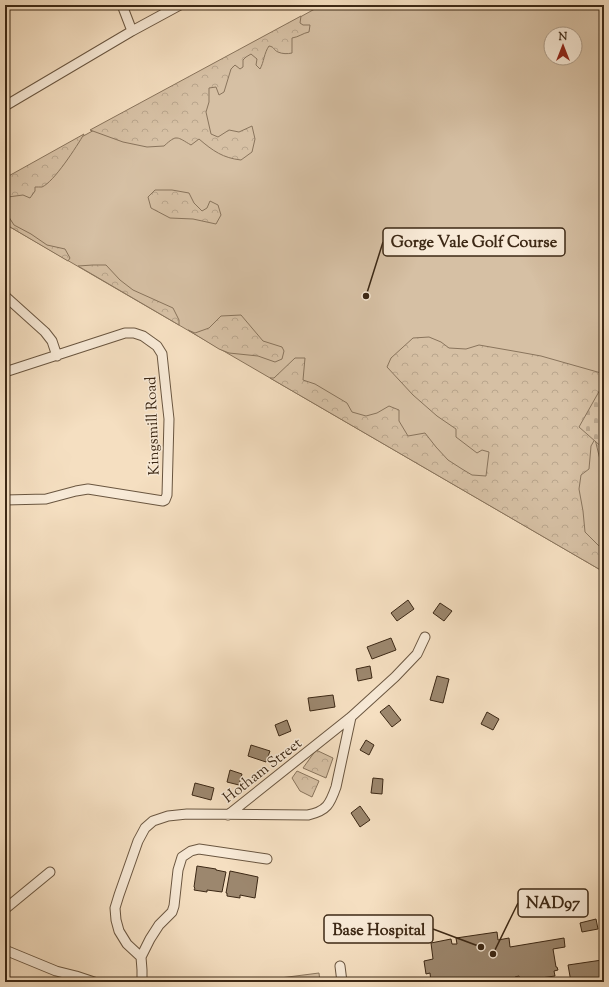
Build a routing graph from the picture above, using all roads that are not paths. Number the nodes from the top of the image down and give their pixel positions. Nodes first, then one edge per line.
1 (122, 5) edge
2 (180, 5) edge
3 (132, 31) junction
4 (5, 106) edge
5 (5, 296) edge
6 (57, 356) junction
7 (5, 372) edge
8 (5, 500) edge
9 (425, 638) dead end
10 (351, 717) junction
11 (228, 815) junction
12 (267, 859) dead end
13 (50, 872) dead end
14 (5, 909) edge
15 (5, 950) edge
16 (141, 957) junction
17 (340, 966) dead end
18 (94, 982) edge
19 (142, 982) edge
20 (342, 982) edge

1 - 3 street
2 - 3 street
3 - 4 street
5 - 6 street
6 - 7 street, Kingsmill Road
6 - 8 street, Kingsmill Road
9 - 10 street, Hotham Street
10 - 11 street, Hotham Street
10 - 11 street
11 - 16 street, Hotham Street
12 - 16 street
13 - 14 street
15 - 18 street
16 - 19 street
17 - 20 street

